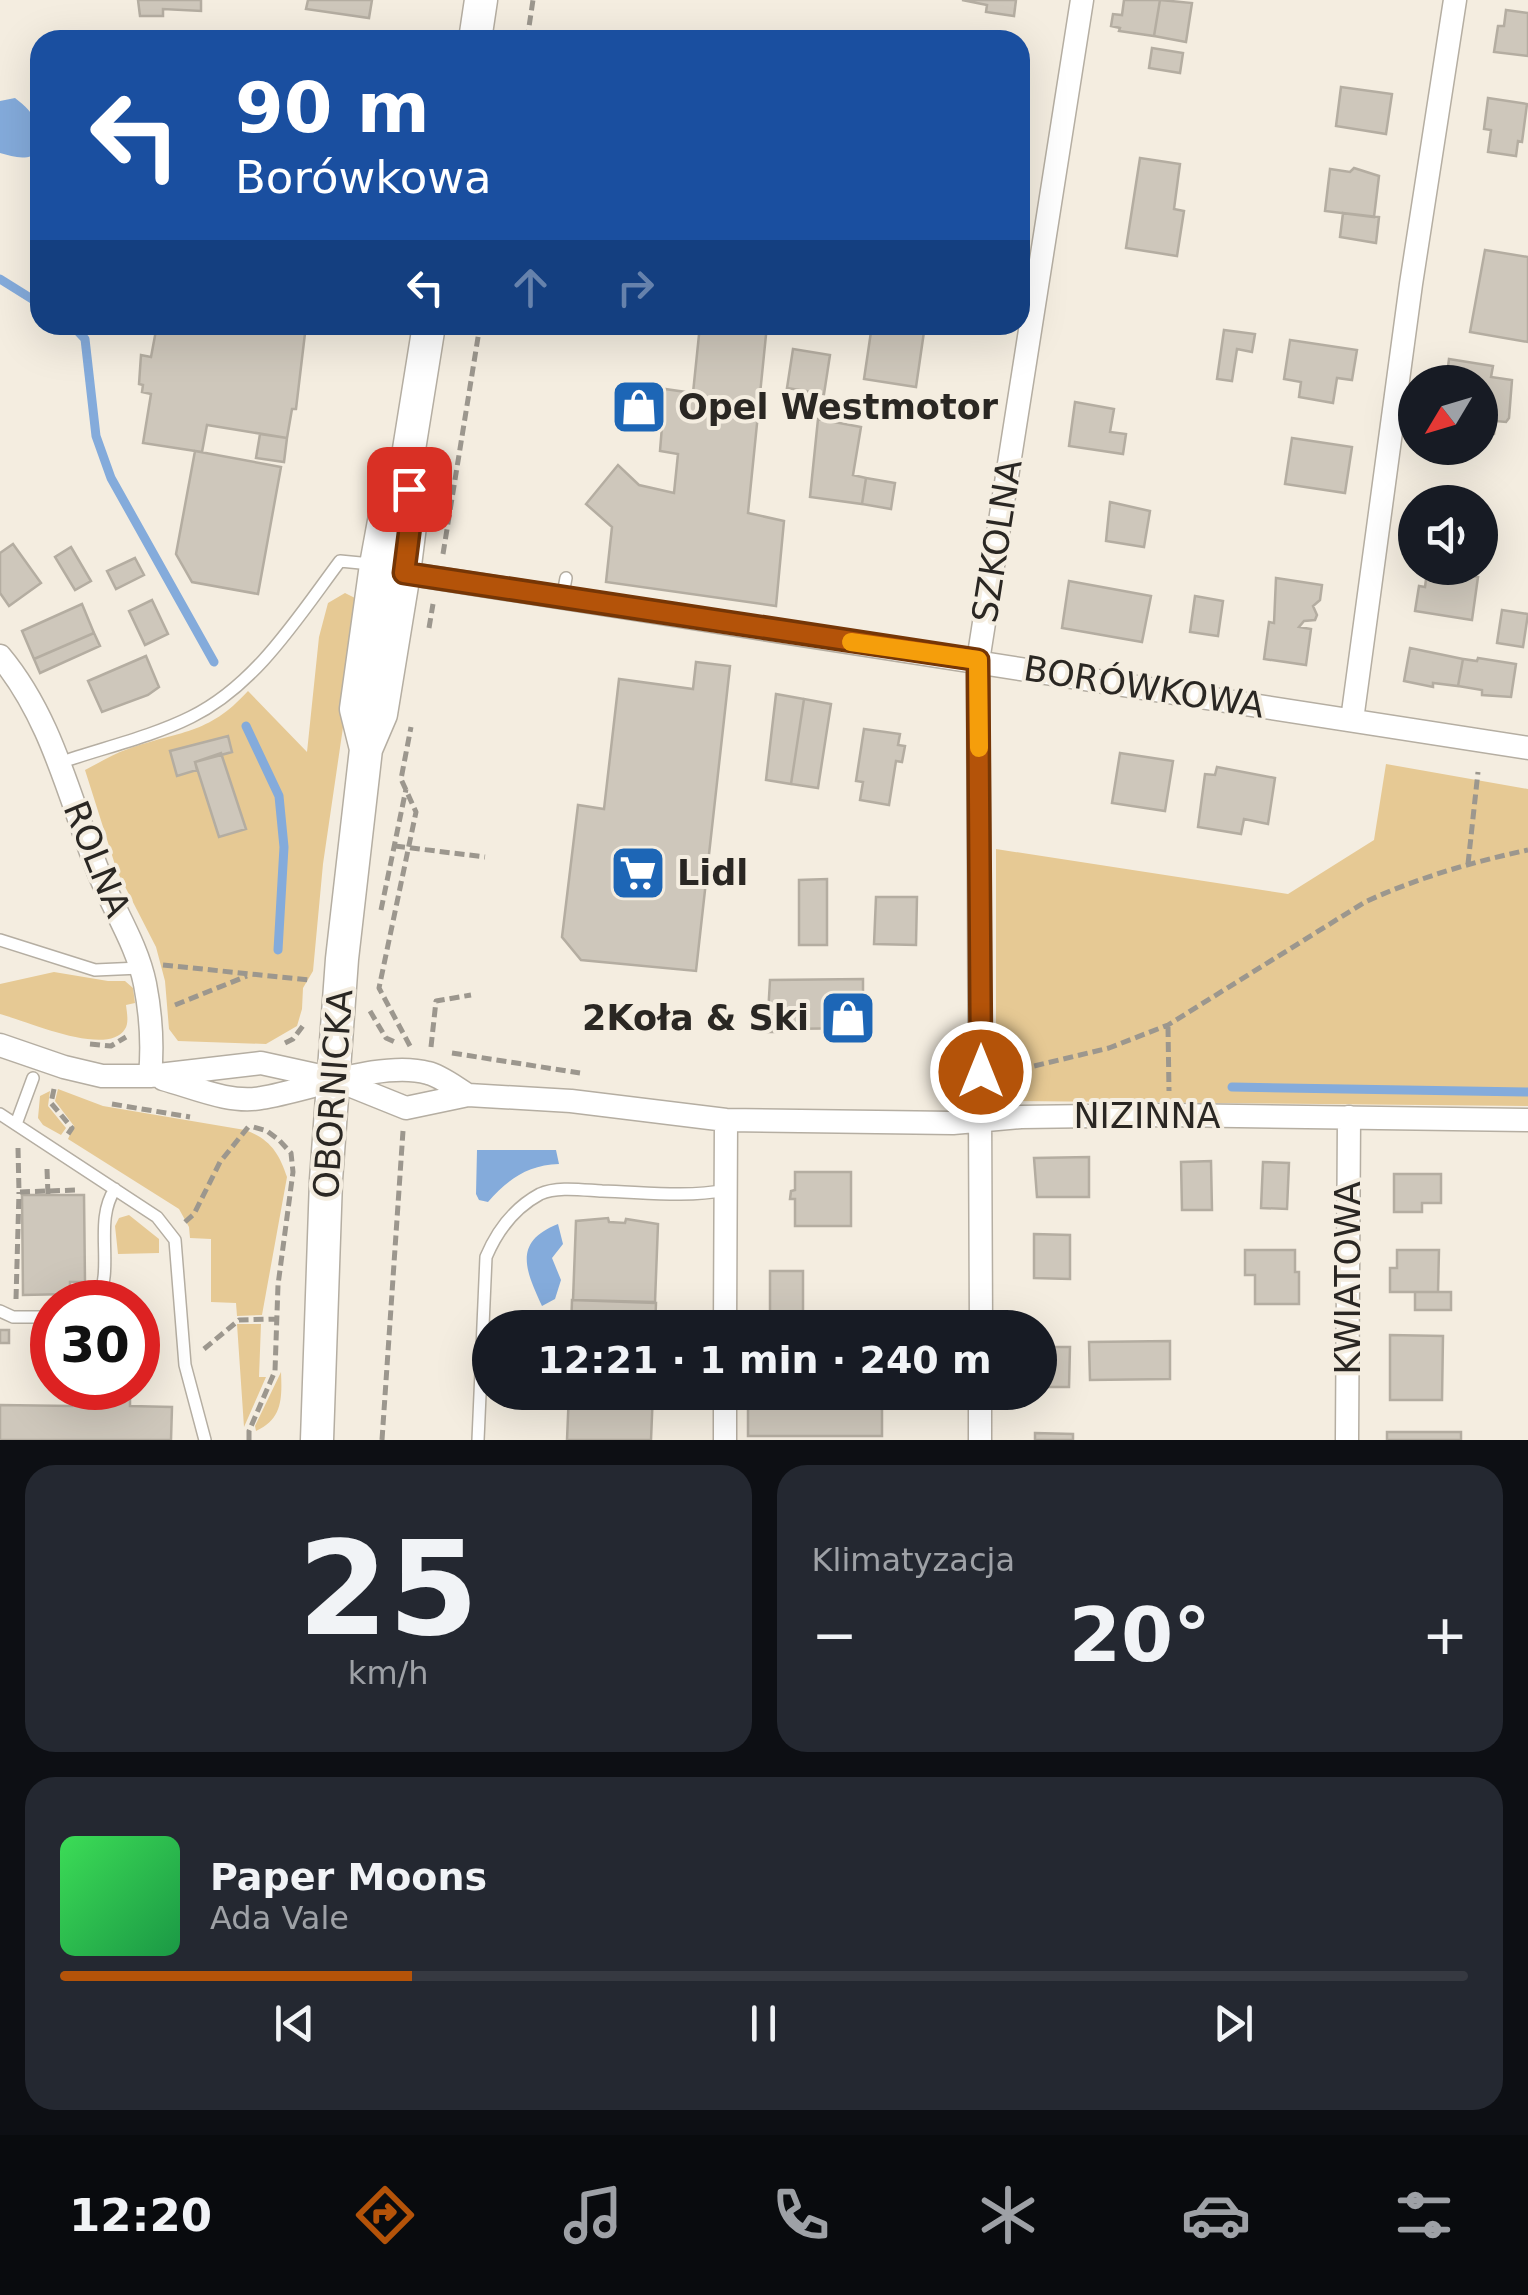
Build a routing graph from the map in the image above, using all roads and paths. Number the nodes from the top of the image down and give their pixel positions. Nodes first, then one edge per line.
1 (481, 0) edge
2 (533, 0) edge
3 (1082, 0) edge
4 (1455, 0) edge
5 (476, 30) edge
6 (528, 30) edge
7 (1030, 330) edge
8 (427, 335) edge
9 (478, 335) edge
10 (1029, 335) edge
11 (390, 569) junction
12 (438, 579) junction
13 (428, 635) dead end
14 (0, 656) edge
15 (978, 660) junction
16 (1352, 720) junction
17 (411, 725) dead end
18 (1528, 748) edge
19 (59, 764) junction
20 (1478, 772) dead end
21 (406, 789) junction
22 (395, 846) junction
23 (407, 848) junction
24 (1528, 850) edge
25 (485, 857) dead end
26 (1468, 864) junction
27 (379, 920) dead end
28 (0, 940) edge
29 (148, 966) junction
30 (248, 976) junction
31 (310, 980) dead end
32 (471, 994) dead end
33 (149, 1010) junction
34 (1168, 1026) junction
35 (84, 1044) dead end
36 (0, 1045) edge
37 (410, 1047) dead end
38 (431, 1050) dead end
39 (992, 1072) dead end
40 (150, 1076) junction
41 (32, 1078) joint
42 (334, 1079) junction
43 (55, 1086) junction
44 (68, 1092) dead end
45 (468, 1095) junction
46 (97, 1101) dead end
47 (0, 1114) edge
48 (1170, 1116) junction
49 (1348, 1117) junction
50 (201, 1118) dead end
51 (726, 1120) junction
52 (981, 1120) junction
53 (1528, 1120) edge
54 (16, 1124) junction
55 (233, 1124) dead end
56 (404, 1125) dead end
57 (249, 1126) junction
58 (18, 1147) dead end
59 (57, 1151) junction
60 (115, 1189) junction
61 (76, 1190) dead end
62 (726, 1190) junction
63 (18, 1192) junction
64 (173, 1233) junction
65 (104, 1280) edge
66 (28, 1302) dead end
67 (725, 1310) edge
68 (980, 1310) edge
69 (0, 1311) edge
70 (30, 1317) edge
71 (275, 1319) junction
72 (184, 1366) junction
73 (725, 1410) edge
74 (980, 1410) edge
75 (205, 1440) edge
76 (249, 1440) edge
77 (317, 1440) edge
78 (382, 1440) edge
79 (478, 1440) edge
80 (725, 1440) edge
81 (980, 1440) edge
82 (1347, 1440) edge

1 - 5 main road
2 - 6 path
3 - 7 street, SZKOLNA
4 - 16 street
8 - 11 main road, OBORNICKA
9 - 12 path
10 - 15 street, SZKOLNA
11 - 12 street, BORÓWKOWA
11 - 19 lane
11 - 42 main road, OBORNICKA
12 - 13 path
12 - 15 street, BORÓWKOWA
14 - 19 street, ROLNA
15 - 16 street, BORÓWKOWA
15 - 52 street, SZKOLNA
16 - 18 street, BORÓWKOWA
17 - 21 path
19 - 29 street, ROLNA
20 - 26 path
21 - 22 path
21 - 23 path
22 - 23 path
22 - 27 path
23 - 25 path
23 - 37 path
24 - 26 path
26 - 34 path
28 - 29 lane
29 - 30 path
29 - 33 street, ROLNA
30 - 31 path
30 - 33 path
32 - 38 path
33 - 35 path
33 - 40 street, ROLNA
34 - 39 path
34 - 48 path
36 - 40 street
40 - 42 street
40 - 42 street
41 - 43 path
41 - 54 lane
42 - 45 street, NIZINNA
42 - 45 street, NIZINNA
42 - 77 main road, OBORNICKA
43 - 44 path
43 - 59 path
45 - 51 street, NIZINNA
46 - 50 path
47 - 54 lane
48 - 49 street, NIZINNA
48 - 52 street, NIZINNA
49 - 53 street, NIZINNA
49 - 82 street, KWIATOWA
51 - 52 street, NIZINNA
51 - 62 street
52 - 68 street, SZKOLNA
54 - 59 lane
55 - 57 path
56 - 78 path
57 - 64 path
57 - 71 path
58 - 63 path
59 - 60 lane
60 - 64 lane
60 - 65 lane
61 - 63 path
62 - 67 street
62 - 79 lane
63 - 66 path
64 - 72 lane
69 - 70 lane
71 - 72 path
71 - 76 path
72 - 75 lane
73 - 80 street
74 - 81 street

